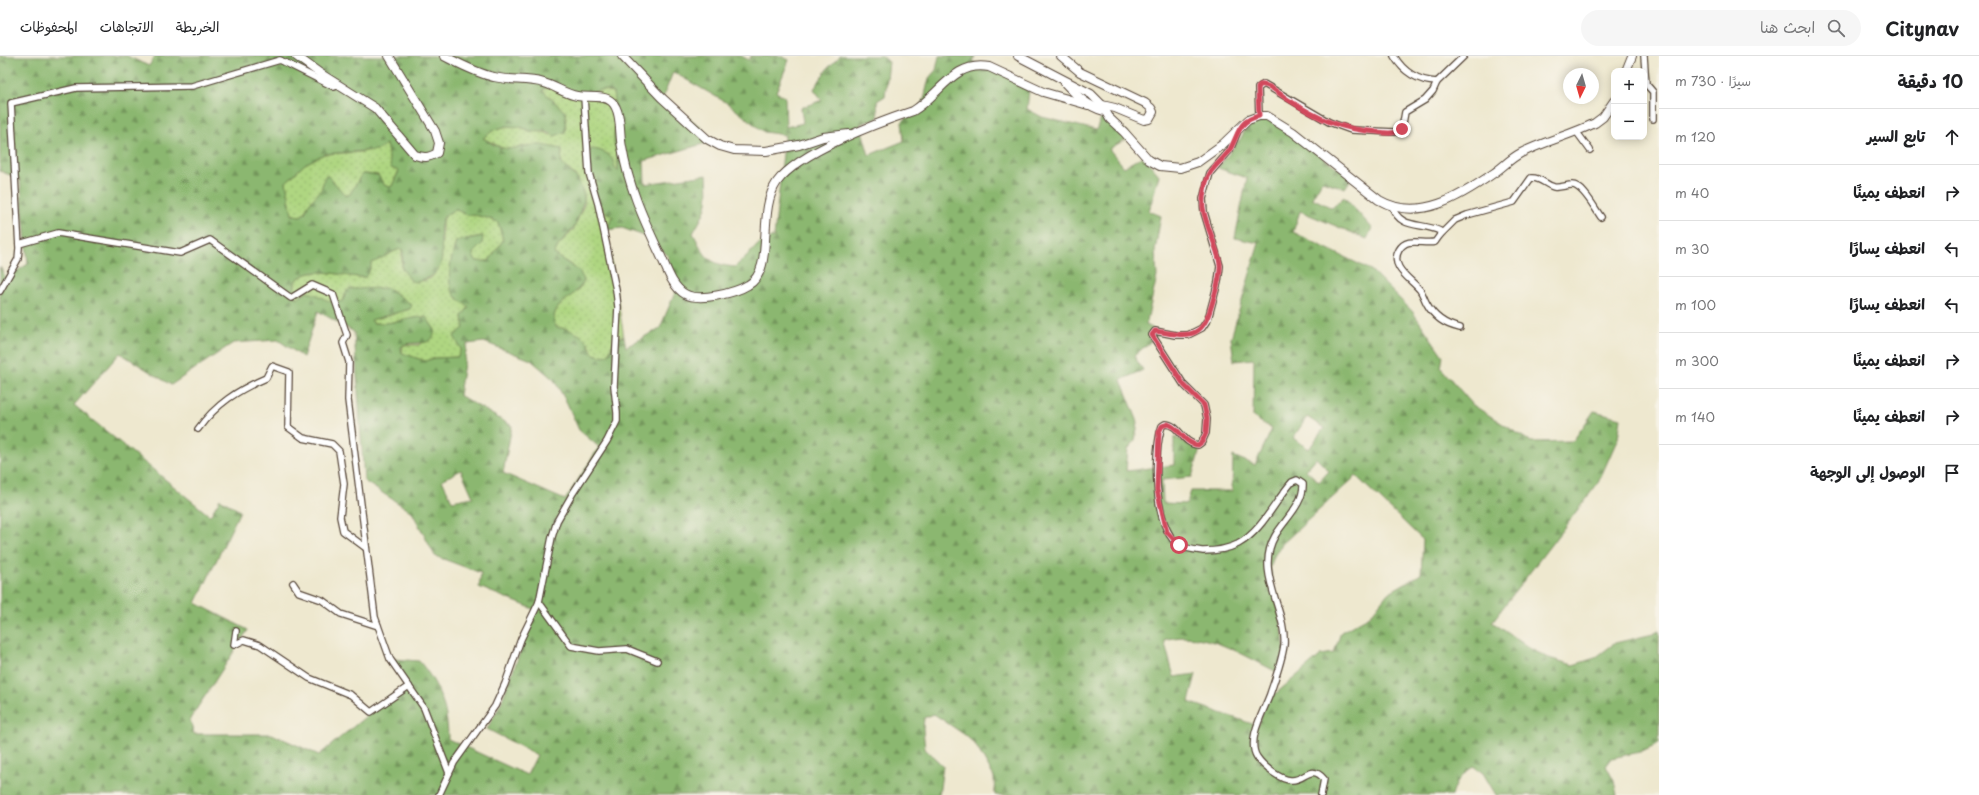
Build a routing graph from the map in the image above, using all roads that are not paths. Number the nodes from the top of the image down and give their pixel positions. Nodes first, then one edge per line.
1 (296, 56) edge
2 (389, 56) edge
3 (444, 56) edge
4 (622, 56) edge
5 (1018, 56) edge
6 (1061, 56) edge
7 (1394, 56) edge
8 (1464, 56) edge
9 (1632, 56) edge
10 (1644, 56) edge
11 (1627, 68) edge
12 (1063, 80) junction
13 (1437, 82) junction
14 (339, 85) junction
15 (584, 97) junction
16 (1612, 104) edge
17 (1088, 105) junction
18 (1103, 108) junction
19 (1259, 116) junction
20 (1653, 119) dead end
21 (1238, 129) junction
22 (1576, 132) junction
23 (854, 133) junction
24 (1590, 150) dead end
25 (1392, 206) junction
26 (1600, 217) dead end
27 (1440, 235) junction
28 (19, 244) junction
29 (0, 292) edge
30 (1460, 328) dead end
31 (198, 429) dead end
32 (366, 548) junction
33 (293, 583) dead end
34 (539, 602) junction
35 (378, 626) junction
36 (236, 630) dead end
37 (657, 661) dead end
38 (409, 686) junction
39 (449, 774) junction
40 (441, 794) edge
41 (1321, 795) edge

1 - 14 street
2 - 14 street
3 - 15 street
4 - 23 street
5 - 12 street
6 - 18 street
7 - 13 street
8 - 13 street
9 - 11 street
10 - 20 street
12 - 17 street
12 - 18 street
13 - 19 street
14 - 28 street
15 - 23 street
15 - 34 street
16 - 22 street
17 - 18 street
17 - 23 street
18 - 21 street
19 - 21 street
19 - 25 street
21 - 41 street
22 - 24 street
22 - 25 street
25 - 27 street
26 - 27 street
27 - 30 street
28 - 29 street
28 - 32 street
31 - 32 street
32 - 35 street
33 - 35 street
34 - 37 street
34 - 39 street
35 - 38 street
36 - 38 street
38 - 39 street
39 - 40 street

